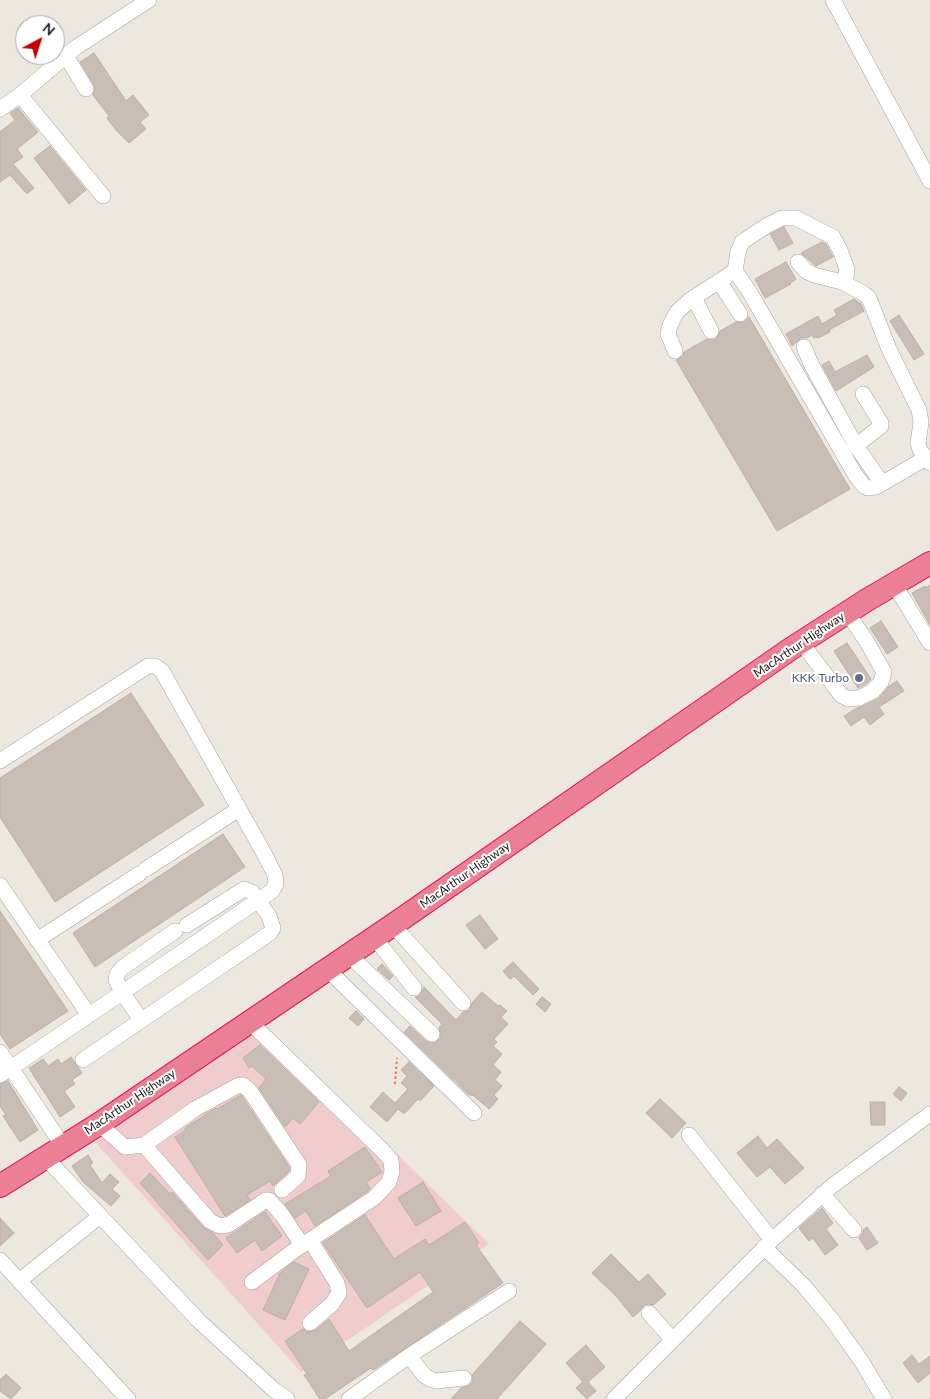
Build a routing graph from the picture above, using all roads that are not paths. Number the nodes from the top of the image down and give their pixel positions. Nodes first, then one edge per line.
1 (149, 0) edge
2 (833, 0) edge
3 (66, 56) junction
4 (86, 89) dead end
5 (20, 95) junction
6 (0, 109) edge
7 (930, 181) edge
8 (103, 196) dead end
9 (798, 262) dead end
10 (735, 271) junction
11 (719, 281) junction
12 (845, 283) junction
13 (694, 298) junction
14 (740, 314) dead end
15 (711, 331) dead end
16 (804, 347) dead end
17 (675, 351) dead end
18 (863, 394) dead end
19 (856, 446) junction
20 (928, 460) edge
21 (882, 483) junction
22 (930, 563) edge
23 (894, 584) junction
24 (847, 612) junction
25 (801, 642) junction
26 (930, 643) edge
27 (0, 761) edge
28 (239, 808) junction
29 (2, 891) edge
30 (258, 901) junction
31 (393, 925) junction
32 (374, 937) junction
33 (37, 940) junction
34 (349, 955) junction
35 (326, 969) junction
36 (414, 988) dead end
37 (122, 992) junction
38 (463, 1003) dead end
39 (88, 1016) junction
40 (142, 1020) junction
41 (250, 1022) junction
42 (432, 1034) dead end
43 (0, 1052) edge
44 (82, 1060) dead end
45 (5, 1072) edge
46 (474, 1113) dead end
47 (930, 1114) edge
48 (99, 1124) junction
49 (689, 1135) dead end
50 (144, 1144) junction
51 (54, 1151) junction
52 (0, 1186) edge
53 (276, 1194) junction
54 (822, 1194) junction
55 (100, 1216) junction
56 (854, 1230) dead end
57 (306, 1243) junction
58 (768, 1243) junction
59 (0, 1260) edge
60 (20, 1281) junction
61 (252, 1282) dead end
62 (509, 1291) dead end
63 (649, 1313) dead end
64 (310, 1323) dead end
65 (672, 1339) junction
66 (409, 1356) junction
67 (464, 1378) dead end
68 (620, 1397) edge
69 (128, 1399) edge
70 (287, 1399) edge
71 (349, 1399) edge
72 (884, 1399) edge

1 - 3 street
2 - 7 street
3 - 4 street
3 - 5 street
5 - 6 street
5 - 8 street
9 - 12 street
10 - 11 street
10 - 12 street
10 - 21 street
11 - 13 street
11 - 14 street
12 - 20 street
13 - 15 street
13 - 17 street
16 - 19 street
18 - 19 street
19 - 21 street
20 - 21 street
22 - 23 highway, MacArthur Highway
23 - 24 highway, MacArthur Highway
23 - 26 street
24 - 25 highway, MacArthur Highway
24 - 25 street
25 - 31 highway, MacArthur Highway
27 - 28 street
28 - 30 street
28 - 33 street
29 - 33 street
30 - 37 street
30 - 37 street
30 - 40 street
31 - 32 highway, MacArthur Highway
31 - 38 street
32 - 34 highway, MacArthur Highway
32 - 36 street
33 - 39 street
34 - 35 highway, MacArthur Highway
34 - 42 street
35 - 41 highway, MacArthur Highway
35 - 46 street
37 - 39 street
37 - 40 street
39 - 45 street
40 - 44 street
41 - 48 highway, MacArthur Highway
41 - 57 street
43 - 45 street
45 - 51 street
47 - 54 street
48 - 50 street
48 - 51 highway, MacArthur Highway
49 - 58 street
50 - 53 street
50 - 53 street
51 - 52 highway, MacArthur Highway
51 - 55 street
53 - 57 street
54 - 56 street
54 - 58 street
55 - 60 street
55 - 70 street
57 - 61 street
57 - 64 street
58 - 65 street
58 - 72 street
59 - 60 street
60 - 69 street
62 - 66 street
63 - 65 street
65 - 68 street
66 - 67 street
66 - 71 street

